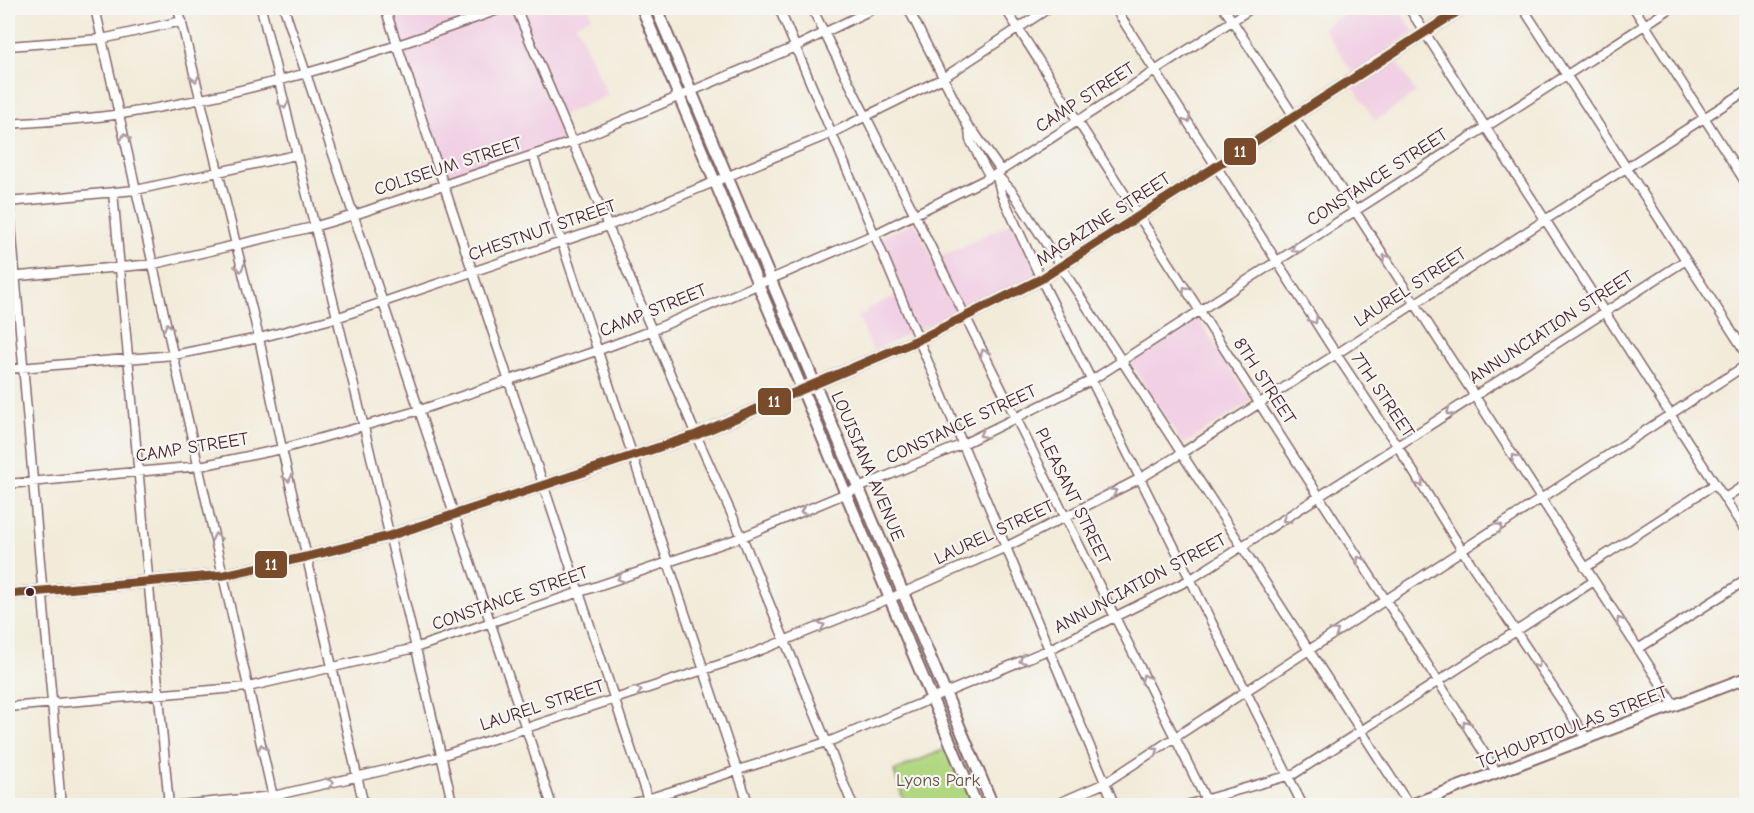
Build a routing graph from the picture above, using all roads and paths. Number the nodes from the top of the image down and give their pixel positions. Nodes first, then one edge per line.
1 (95, 8) edge
2 (178, 8) edge
3 (261, 8) edge
4 (284, 8) edge
5 (385, 8) edge
6 (503, 8) edge
7 (516, 8) edge
8 (642, 8) edge
9 (656, 8) edge
10 (779, 8) edge
11 (812, 8) edge
12 (875, 8) edge
13 (908, 8) edge
14 (1005, 8) edge
15 (1049, 8) edge
16 (1114, 8) edge
17 (1224, 8) edge
18 (1252, 8) edge
19 (1409, 8) edge
20 (1463, 8) edge
21 (1523, 8) edge
22 (1634, 8) edge
23 (1671, 8) edge
24 (1743, 8) edge
25 (486, 10) edge
26 (1746, 13) edge
27 (1232, 20) junction
28 (182, 21) junction
29 (1645, 24) junction
30 (1018, 28) junction
31 (1425, 33) junction
32 (824, 34) junction
33 (102, 39) junction
34 (397, 44) junction
35 (8, 46) edge
36 (795, 47) junction
37 (1155, 70) junction
38 (307, 73) junction
39 (1567, 75) junction
40 (943, 78) junction
41 (278, 80) junction
42 (1746, 91) edge
43 (691, 92) junction
44 (680, 97) junction
45 (200, 98) junction
46 (120, 114) junction
47 (866, 115) junction
48 (1295, 117) junction
49 (1705, 117) junction
50 (1077, 122) junction
51 (8, 124) edge
52 (1486, 127) junction
53 (832, 132) junction
54 (572, 142) junction
55 (296, 155) junction
56 (533, 156) junction
57 (1217, 166) junction
58 (1626, 167) junction
59 (217, 173) junction
60 (996, 174) junction
61 (727, 176) junction
62 (715, 181) junction
63 (1746, 183) edge
64 (442, 185) junction
65 (8, 190) edge
66 (136, 190) junction
67 (114, 192) junction
68 (8, 202) edge
69 (1356, 211) junction
70 (354, 214) junction
71 (916, 214) junction
72 (1138, 216) junction
73 (1545, 219) junction
74 (608, 226) junction
75 (313, 227) junction
76 (875, 234) junction
77 (562, 241) junction
78 (235, 246) junction
79 (1686, 260) junction
80 (1276, 261) junction
81 (154, 264) junction
82 (120, 267) junction
83 (1060, 267) junction
84 (472, 272) junction
85 (12, 277) edge
86 (771, 279) junction
87 (1041, 279) junction
88 (758, 284) junction
89 (384, 302) junction
90 (1415, 304) junction
91 (1199, 311) junction
92 (1605, 312) junction
93 (336, 318) junction
94 (967, 318) junction
95 (653, 330) junction
96 (259, 338) junction
97 (920, 339) junction
98 (599, 350) junction
99 (1746, 353) edge
100 (1336, 354) junction
101 (174, 355) junction
102 (128, 358) junction
103 (1123, 360) junction
104 (1746, 365) edge
105 (24, 367) junction
106 (8, 369) edge
107 (510, 380) junction
108 (1092, 380) junction
109 (816, 384) junction
110 (803, 390) junction
111 (1475, 396) junction
112 (1260, 403) junction
113 (420, 410) junction
114 (1671, 415) junction
115 (1016, 418) junction
116 (363, 427) junction
117 (696, 435) junction
118 (837, 435) junction
119 (825, 440) junction
120 (963, 444) junction
121 (1398, 447) junction
122 (282, 449) junction
123 (1182, 453) junction
124 (633, 456) junction
125 (200, 466) junction
126 (139, 472) junction
127 (1141, 478) junction
128 (34, 482) junction
129 (8, 484) edge
130 (1716, 484) junction
131 (1746, 484) edge
132 (543, 486) junction
133 (858, 488) junction
134 (847, 493) junction
135 (1320, 497) junction
136 (1725, 498) junction
137 (1542, 500) junction
138 (454, 515) junction
139 (1066, 517) junction
140 (1746, 532) edge
141 (389, 536) junction
142 (742, 537) junction
143 (1006, 547) junction
144 (1242, 547) junction
145 (1462, 550) junction
146 (306, 557) junction
147 (669, 562) junction
148 (1585, 568) junction
149 (224, 575) junction
150 (1191, 579) junction
151 (1746, 580) edge
152 (1594, 581) junction
153 (149, 582) junction
154 (42, 591) junction
155 (579, 592) junction
156 (902, 592) junction
157 (8, 594) edge
158 (891, 598) junction
159 (1385, 599) junction
160 (1115, 617) junction
161 (490, 622) junction
162 (1516, 633) junction
163 (784, 641) junction
164 (415, 648) junction
165 (1050, 649) junction
166 (1309, 650) junction
167 (1638, 650) junction
168 (332, 668) junction
169 (705, 669) junction
170 (1746, 678) edge
171 (1438, 681) junction
172 (248, 687) junction
173 (1246, 691) junction
174 (945, 693) junction
175 (160, 694) junction
176 (615, 699) junction
177 (933, 699) junction
178 (52, 703) junction
179 (1675, 706) junction
180 (8, 707) edge
181 (526, 728) junction
182 (1361, 732) junction
183 (1175, 738) junction
184 (1587, 739) junction
185 (826, 742) junction
186 (441, 756) junction
187 (738, 770) junction
188 (1497, 773) junction
189 (1289, 776) junction
190 (357, 777) junction
191 (1105, 783) junction
192 (273, 796) junction
193 (649, 802) edge
194 (1208, 802) edge
195 (1409, 805) edge
196 (62, 806) edge
197 (169, 806) edge
198 (275, 806) edge
199 (364, 806) edge
200 (453, 806) edge
201 (552, 806) edge
202 (625, 806) edge
203 (749, 806) edge
204 (853, 806) edge
205 (977, 806) edge
206 (993, 806) edge
207 (1052, 806) edge
208 (1115, 806) edge
209 (1183, 806) edge
210 (1303, 806) edge

1 - 33 street
2 - 28 street
3 - 41 street
4 - 38 street
5 - 34 street
6 - 25 street
7 - 54 street
8 - 44 street, LOUISIANA AVENUE
9 - 43 street, LOUISIANA AVENUE
10 - 36 street
11 - 32 street, PLEASANT STREET
12 - 32 street, COLISEUM STREET
13 - 40 street
14 - 30 street, 8TH STREET
15 - 30 street, CHESTNUT STREET
16 - 37 street, 7TH STREET
17 - 27 street
18 - 27 street, CAMP STREET
19 - 31 street
20 - 31 street, MAGAZINE STREET
21 - 39 street
22 - 29 street
23 - 29 street, CONSTANCE STREET
24 - 26 street
25 - 34 street
27 - 37 street, CAMP STREET
27 - 48 street
28 - 33 street
28 -> 45 street
29 - 39 street, CONSTANCE STREET
29 - 49 street
30 - 40 street, CHESTNUT STREET
30 - 50 street, 8TH STREET
31 - 48 street, MAGAZINE STREET
31 - 52 street
32 - 36 street, COLISEUM STREET
32 - 47 street, PLEASANT STREET
33 - 35 street
33 - 46 street
34 - 38 street
34 - 64 street
36 - 43 street, COLISEUM STREET
36 - 53 street
37 - 50 street, CAMP STREET
37 -> 57 street, 7TH STREET
38 - 41 street
38 - 70 street
39 - 52 street, CONSTANCE STREET
39 - 58 street
40 - 47 street, CHESTNUT STREET
40 - 60 street
41 - 45 street
41 -> 55 street
42 - 49 street, LAUREL STREET
43 - 44 street, COLISEUM STREET
43 - 61 street, LOUISIANA AVENUE
44 - 54 street, COLISEUM STREET
44 - 62 street, LOUISIANA AVENUE
45 - 46 street
45 - 59 street
46 - 51 street
66 -> 46 street
47 - 53 street, CHESTNUT STREET
47 - 71 street, PLEASANT STREET
48 - 57 street, MAGAZINE STREET
48 - 69 street
49 - 58 street, LAUREL STREET
49 - 63 street
50 - 60 street, CAMP STREET
50 - 72 street, 8TH STREET
52 - 69 street, CONSTANCE STREET
52 - 73 street
53 - 61 street, CHESTNUT STREET
53 - 76 street
54 - 56 street, COLISEUM STREET
54 - 74 street
55 - 59 street
55 - 75 street
56 - 64 street, COLISEUM STREET
56 - 77 street
57 - 72 street, MAGAZINE STREET
57 - 80 street, 7TH STREET
58 - 73 street, LAUREL STREET
58 - 79 street
59 - 66 street
59 - 78 street
60 - 71 street, CAMP STREET
60 - 83 street
60 - 87 street
61 - 62 street, CHESTNUT STREET
61 - 86 street, LOUISIANA AVENUE
62 - 74 street, CHESTNUT STREET
62 - 88 street, LOUISIANA AVENUE
64 - 70 street, COLISEUM STREET
64 - 84 street
65 - 68 street
66 - 67 street
66 - 81 street
67 - 68 street
67 - 82 street
68 - 85 street
69 -> 80 street, CONSTANCE STREET
90 -> 69 street
70 - 75 street, COLISEUM STREET
70 - 89 street
71 - 76 street, CAMP STREET
71 - 94 street, PLEASANT STREET
72 - 83 street, MAGAZINE STREET
91 -> 72 street, 8TH STREET
73 - 90 street, LAUREL STREET
73 - 92 street
74 - 77 street, CHESTNUT STREET
74 - 95 street
75 - 78 street, COLISEUM STREET
75 - 93 street
76 - 86 street, CAMP STREET
76 - 97 street
77 - 84 street, CHESTNUT STREET
77 - 98 street
78 - 81 street, COLISEUM STREET
78 -> 96 street
79 - 92 street, ANNUNCIATION STREET
79 - 99 street
80 - 91 street, CONSTANCE STREET
80 -> 100 street, 7TH STREET
81 - 82 street, COLISEUM STREET
101 -> 81 street
82 - 85 street, COLISEUM STREET
82 - 102 street
83 - 87 street, MAGAZINE STREET
83 - 103 street
84 - 89 street, CHESTNUT STREET
84 - 107 street
85 - 105 street
86 - 88 street, CAMP STREET
86 - 109 street, LOUISIANA AVENUE
87 - 94 street, MAGAZINE STREET
87 - 108 street
88 - 95 street, CAMP STREET
88 - 110 street, LOUISIANA AVENUE
89 - 93 street, CHESTNUT STREET
89 - 113 street
90 - 100 street, LAUREL STREET
90 - 111 street
91 - 103 street, CONSTANCE STREET
91 - 112 street, 8TH STREET
92 - 111 street, ANNUNCIATION STREET
92 - 114 street
93 - 96 street, CHESTNUT STREET
93 - 116 street
94 - 97 street, MAGAZINE STREET
115 -> 94 street, PLEASANT STREET
95 - 98 street, CAMP STREET
95 - 117 street
96 - 101 street, CHESTNUT STREET
96 - 122 street
97 - 109 street, MAGAZINE STREET
97 - 120 street
98 - 107 street, CAMP STREET
98 - 124 street
100 - 112 street, LAUREL STREET
100 - 121 street, 7TH STREET
101 - 102 street, CHESTNUT STREET
101 - 125 street
102 - 105 street, CHESTNUT STREET
102 - 126 street
103 - 108 street, CONSTANCE STREET
103 - 123 street
104 - 114 street
105 - 106 street, CHESTNUT STREET
105 - 128 street
107 - 113 street, CAMP STREET
107 - 132 street
108 - 115 street, CONSTANCE STREET
108 - 127 street
109 - 110 street, MAGAZINE STREET
109 - 118 street, LOUISIANA AVENUE
110 - 117 street, MAGAZINE STREET
110 - 119 street, LOUISIANA AVENUE
111 -> 121 street, ANNUNCIATION STREET
137 -> 111 street
112 - 123 street, LAUREL STREET
112 - 135 street, 8TH STREET
113 - 116 street, CAMP STREET
113 - 138 street
114 - 130 street
114 - 137 street
115 -> 120 street, CONSTANCE STREET
115 - 139 street, PLEASANT STREET
116 - 122 street, CAMP STREET
116 - 141 street
117 - 124 street, MAGAZINE STREET
117 - 142 street
118 - 119 street
118 - 133 street, LOUISIANA AVENUE
119 - 134 street, LOUISIANA AVENUE
120 - 133 street, CONSTANCE STREET
120 - 143 street
121 - 135 street, ANNUNCIATION STREET
121 -> 145 street, 7TH STREET
122 - 125 street, CAMP STREET
122 -> 146 street
123 - 127 street, LAUREL STREET
123 - 144 street
124 - 132 street, MAGAZINE STREET
124 - 147 street
125 - 126 street, CAMP STREET
149 -> 125 street
126 - 128 street, CAMP STREET
126 - 153 street
139 -> 127 street, LAUREL STREET
127 - 150 street
128 - 129 street, CAMP STREET
128 - 154 street
130 - 136 street
130 - 148 street
131 - 136 street
132 - 138 street, MAGAZINE STREET
132 - 155 street
133 - 134 street, CONSTANCE STREET
133 - 156 street, LOUISIANA AVENUE
134 -> 142 street, CONSTANCE STREET
134 - 158 street, LOUISIANA AVENUE
135 -> 144 street, ANNUNCIATION STREET
159 -> 135 street, 8TH STREET
136 - 140 street
145 -> 137 street
137 - 148 street
138 - 141 street, MAGAZINE STREET
138 - 161 street
139 - 143 street, LAUREL STREET
139 - 160 street, PLEASANT STREET
141 - 146 street, MAGAZINE STREET
141 - 164 street
142 - 147 street, CONSTANCE STREET
142 - 163 street
143 - 156 street, LAUREL STREET
143 - 165 street
144 - 150 street, ANNUNCIATION STREET
144 - 166 street
145 - 159 street
145 - 162 street, 7TH STREET
146 - 149 street, MAGAZINE STREET
146 - 168 street
147 -> 155 street, CONSTANCE STREET
147 - 169 street
148 - 152 street
149 - 153 street, MAGAZINE STREET
149 - 172 street
150 - 160 street, ANNUNCIATION STREET
150 - 173 street
151 - 167 street
152 - 162 street
167 -> 152 street
153 - 154 street, MAGAZINE STREET
153 - 175 street
154 - 157 street, MAGAZINE STREET
154 - 178 street
155 - 161 street, CONSTANCE STREET
155 - 176 street
156 - 158 street, LAUREL STREET
156 - 174 street, LOUISIANA AVENUE
163 -> 158 street, LAUREL STREET
158 - 177 street, LOUISIANA AVENUE
166 -> 159 street
159 - 171 street, 8TH STREET
160 - 165 street, ANNUNCIATION STREET
183 -> 160 street, PLEASANT STREET
161 - 164 street, CONSTANCE STREET
161 - 181 street
162 - 171 street
162 -> 184 street, 7TH STREET
163 - 169 street, LAUREL STREET
163 - 185 street
164 - 168 street, CONSTANCE STREET
164 - 186 street
165 -> 174 street, ANNUNCIATION STREET
165 - 191 street
166 - 173 street
166 - 182 street
167 - 179 street
168 - 172 street, CONSTANCE STREET
168 - 190 street
176 -> 169 street, LAUREL STREET
169 - 187 street
170 - 179 street, TCHOUPITOULAS STREET
171 - 182 street
188 -> 171 street, 8TH STREET
172 - 175 street, CONSTANCE STREET
192 -> 172 street
173 - 183 street
173 - 189 street
174 - 177 street, ANNUNCIATION STREET
174 - 206 street, LOUISIANA AVENUE
175 - 178 street, CONSTANCE STREET
175 - 197 street
176 - 181 street, LAUREL STREET
176 - 193 street
177 - 185 street, ANNUNCIATION STREET
177 - 205 street, LOUISIANA AVENUE
178 - 180 street, CONSTANCE STREET
178 - 196 street
179 - 184 street, TCHOUPITOULAS STREET
181 - 186 street, LAUREL STREET
181 - 201 street
182 - 189 street
182 - 195 street
191 -> 183 street
183 - 194 street, PLEASANT STREET
184 - 188 street, TCHOUPITOULAS STREET
185 - 187 street, ANNUNCIATION STREET
185 - 204 street
186 - 190 street, LAUREL STREET
186 - 200 street
187 - 193 street, ANNUNCIATION STREET
187 - 203 street
188 - 195 street, TCHOUPITOULAS STREET
189 - 194 street
189 - 210 street
192 -> 190 street, LAUREL STREET
190 - 199 street
191 - 207 street
191 - 208 street
192 - 197 street, LAUREL STREET
192 - 198 street
193 - 202 street, ANNUNCIATION STREET
194 - 209 street

